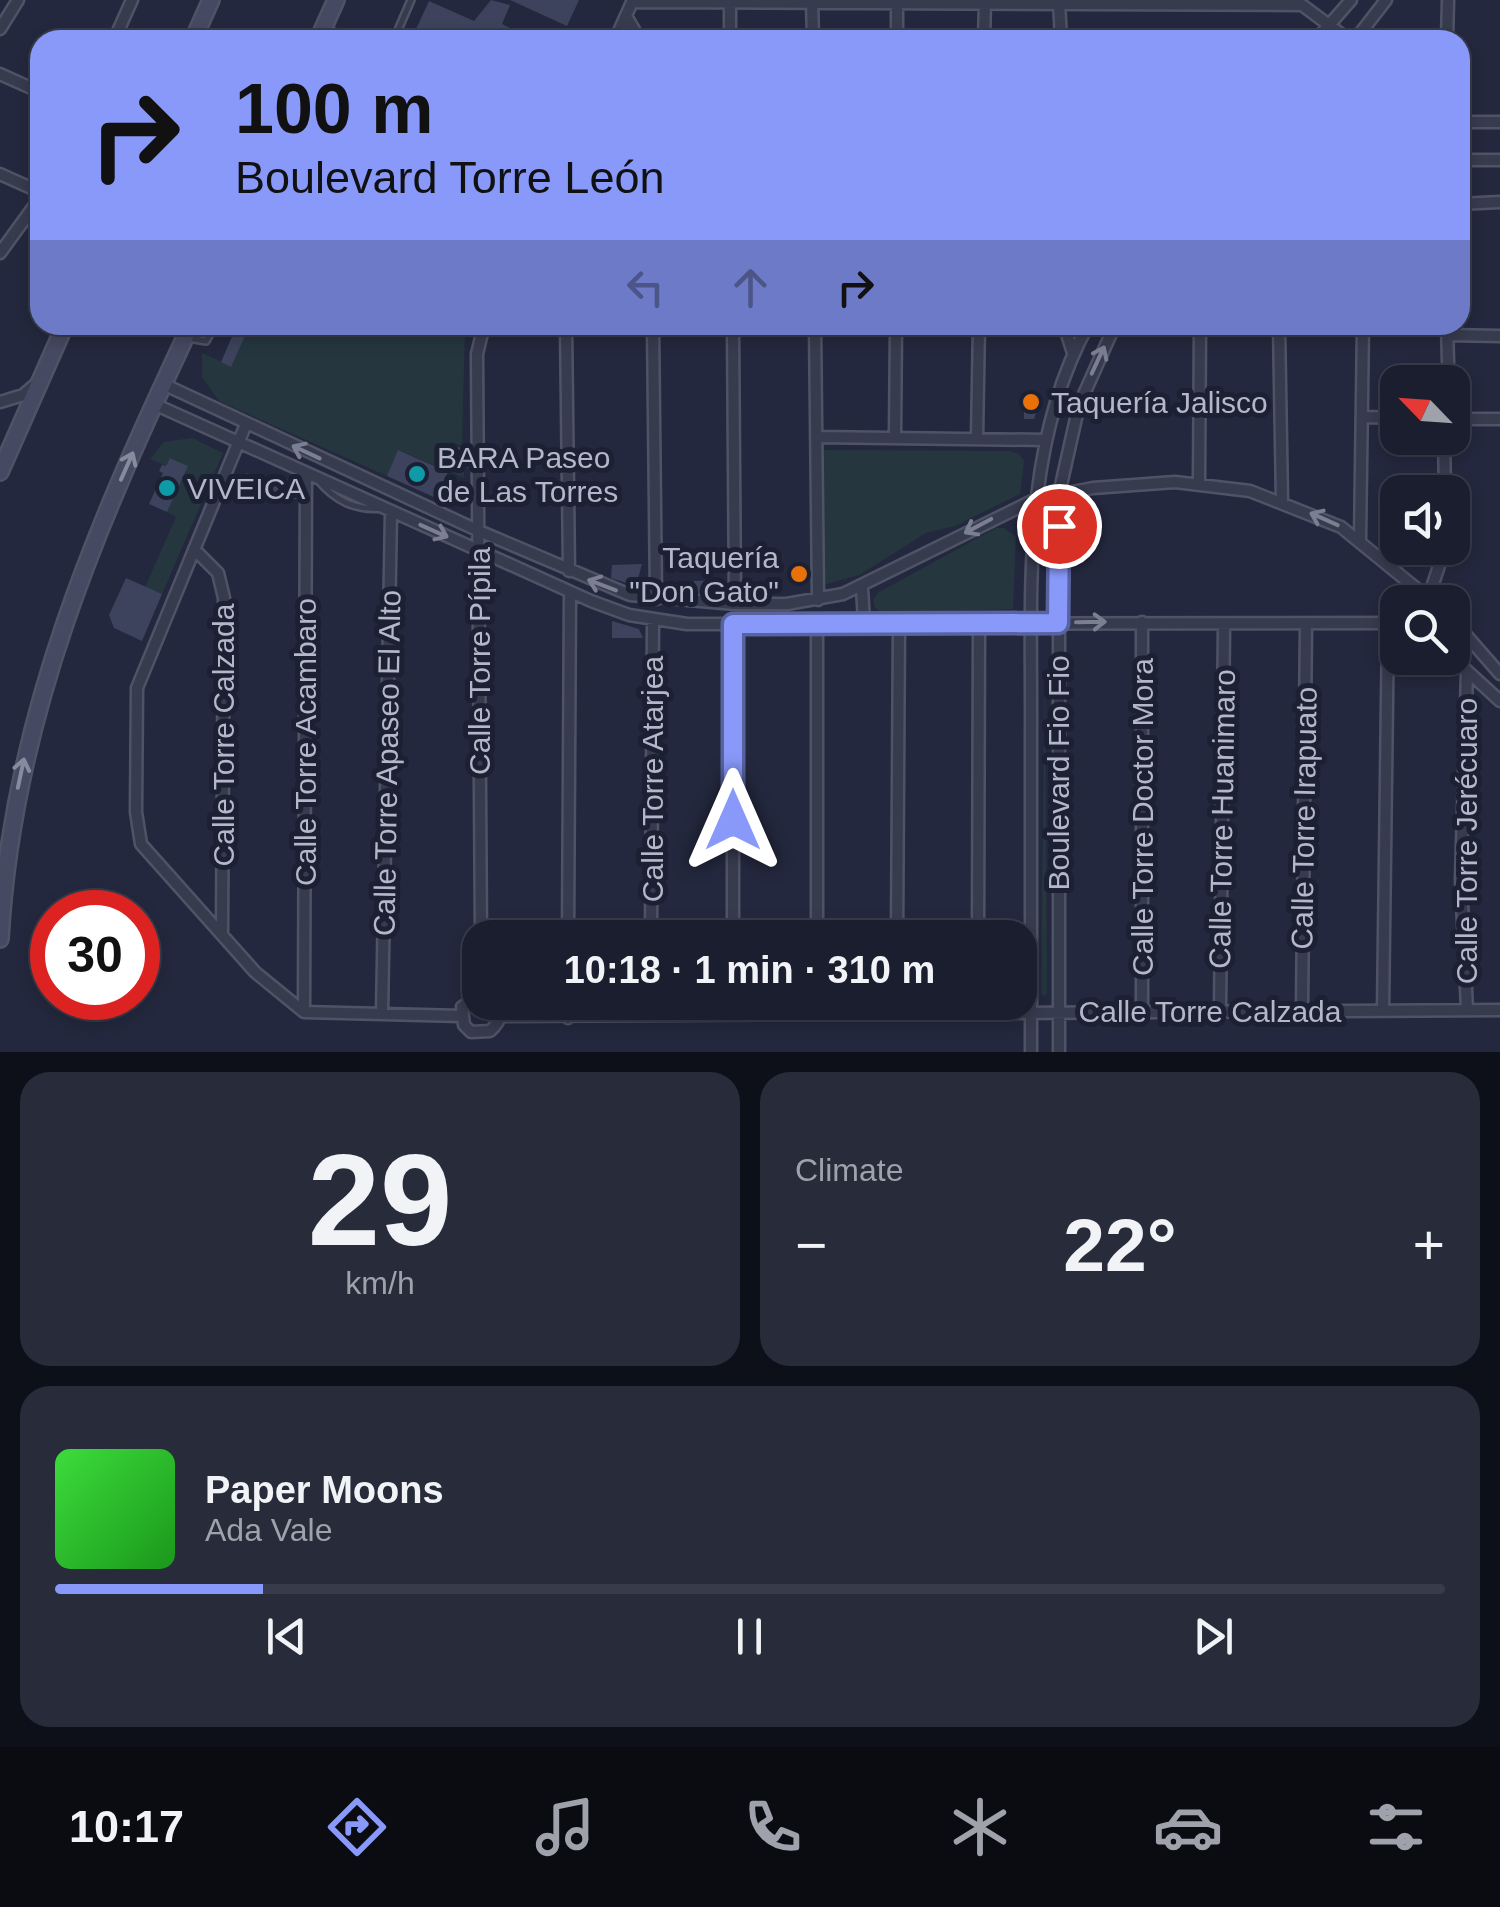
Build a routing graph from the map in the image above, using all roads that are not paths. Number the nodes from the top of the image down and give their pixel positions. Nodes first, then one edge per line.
1 (18, 0) edge
2 (132, 0) edge
3 (211, 0) edge
4 (336, 0) edge
5 (411, 0) edge
6 (1350, 0) edge
7 (1386, 0) edge
8 (1448, 0) edge
9 (633, 1) edge
10 (730, 2) edge
11 (812, 2) edge
12 (897, 2) edge
13 (985, 2) edge
14 (1140, 2) edge
15 (1222, 2) edge
16 (1059, 3) edge
17 (1302, 3) edge
18 (626, 16) junction
19 (1331, 24) junction
20 (0, 29) edge
21 (118, 30) edge
22 (198, 30) edge
23 (323, 30) edge
24 (398, 30) edge
25 (620, 30) edge
26 (634, 30) edge
27 (730, 30) edge
28 (813, 30) edge
29 (897, 30) edge
30 (984, 30) edge
31 (1060, 30) edge
32 (1325, 30) edge
33 (1339, 30) edge
34 (1360, 30) edge
35 (1446, 30) edge
36 (0, 74) edge
37 (30, 88) edge
38 (1470, 122) edge
39 (1500, 122) edge
40 (1470, 160) edge
41 (1500, 160) edge
42 (0, 174) edge
43 (30, 190) edge
44 (1500, 202) edge
45 (1470, 204) edge
46 (30, 210) edge
47 (0, 253) edge
48 (1470, 333) edge
49 (61, 335) edge
50 (188, 335) edge
51 (482, 335) edge
52 (566, 335) edge
53 (653, 335) edge
54 (732, 335) edge
55 (815, 335) edge
56 (896, 335) edge
57 (979, 335) edge
58 (1067, 335) edge
59 (1083, 335) edge
60 (1110, 335) edge
61 (1200, 335) edge
62 (1280, 335) edge
63 (1363, 335) edge
64 (1447, 335) edge
65 (1500, 336) edge
66 (1073, 353) junction
67 (1448, 363) dead end
68 (40, 380) junction
69 (164, 384) junction
70 (0, 402) edge
71 (154, 404) junction
72 (1364, 417) junction
73 (1380, 417) edge
74 (1500, 418) edge
75 (1470, 419) edge
76 (246, 424) junction
77 (895, 436) junction
78 (816, 437) junction
79 (978, 437) junction
80 (1045, 440) junction
81 (238, 443) junction
82 (451, 452) dead end
83 (478, 464) junction
84 (0, 472) edge
85 (312, 475) junction
86 (1199, 482) junction
87 (1060, 494) junction
88 (1036, 499) junction
89 (1282, 502) junction
90 (387, 510) junction
91 (478, 531) junction
92 (1360, 539) junction
93 (194, 548) junction
94 (478, 550) junction
95 (568, 571) junction
96 (1412, 585) edge
97 (862, 588) junction
98 (570, 592) junction
99 (656, 599) junction
100 (818, 600) junction
101 (735, 604) junction
102 (652, 620) junction
103 (864, 622) junction
104 (1032, 622) junction
105 (1142, 622) junction
106 (899, 623) junction
107 (979, 623) junction
108 (1058, 623) junction
109 (1380, 623) edge
110 (733, 624) junction
111 (817, 624) junction
112 (1306, 625) junction
113 (1224, 626) junction
114 (1470, 640) edge
115 (1470, 674) edge
116 (1500, 674) edge
117 (1392, 675) edge
118 (1467, 675) edge
119 (1500, 701) edge
120 (4, 852) edge
121 (481, 920) edge
122 (568, 920) edge
123 (651, 920) edge
124 (733, 920) edge
125 (816, 920) edge
126 (897, 920) edge
127 (978, 920) edge
128 (1031, 920) edge
129 (222, 933) junction
130 (0, 938) edge
131 (1302, 1010) junction
132 (1466, 1010) junction
133 (1500, 1010) edge
134 (1220, 1011) junction
135 (1383, 1011) junction
136 (304, 1012) junction
137 (1037, 1012) edge
138 (1060, 1012) junction
139 (1142, 1012) junction
140 (462, 1013) edge
141 (382, 1014) junction
142 (461, 1016) joint
143 (464, 1020) edge
144 (498, 1020) edge
145 (1031, 1020) edge
146 (1031, 1052) edge
147 (1059, 1052) edge

1 - 20 street
2 - 21 street
3 - 22 main road
4 - 23 main road
5 - 24 lane
6 - 19 street
7 - 34 street
8 - 35 street
9 - 10 street
9 - 18 street
10 - 11 street
10 - 27 street
11 - 12 street
11 - 28 street
12 - 13 street
12 - 29 street
13 - 16 street
13 - 30 street
14 - 15 street
14 - 16 street
15 - 17 street
16 - 31 street
17 - 19 street
18 - 25 street
18 - 26 street
19 - 32 street
19 - 33 street
36 - 37 street
38 - 39 street
40 - 41 street
42 - 43 street
44 - 45 street
46 - 47 street
48 - 65 street
49 - 68 main road
50 - 69 main road
51 - 83 street, Calle Torre Pípila
52 - 95 street
53 - 99 street
54 - 101 street
55 - 78 street
56 - 77 street
57 - 79 street
58 - 66 street
59 - 66 street, Boulevard Fio Fio
87 -> 60 street, Boulevard Fio Fio
61 - 86 street
62 - 89 street
63 - 72 street
64 - 67 street
66 - 80 street, Boulevard Fio Fio
68 - 70 street
68 - 84 main road
69 - 71 main road
69 - 76 street
71 - 81 street
120 -> 71 main road
72 - 73 street
72 - 92 street
74 - 75 street
76 - 81 street, Calle Torre Calzada
91 -> 76 street
77 - 78 street
77 - 79 street
78 - 100 street
79 - 80 street
80 - 88 street, Boulevard Fio Fio
81 - 85 street
81 - 93 street, Calle Torre Calzada
82 - 83 street
83 - 91 street, Calle Torre Pípila
85 - 90 street
85 - 136 street, Calle Torre Acambaro
86 - 87 street
86 - 89 street
87 - 88 street
87 - 108 street, Boulevard Fio Fio
88 -> 97 street
88 - 104 street, Boulevard Fio Fio
92 -> 89 street
90 -> 94 street
90 - 141 street, Calle Torre Apaseo El Alto
91 - 94 street, Calle Torre Pípila
91 - 95 street
92 - 96 street
93 - 129 street, Calle Torre Calzada
93 - 129 street, Calle Torre Calzada
94 - 98 street
94 - 121 street, Calle Torre Pípila
99 -> 95 street
97 - 100 street
97 - 103 street
98 - 102 street
98 - 122 street
99 - 101 street
100 - 101 street
102 - 110 street
102 - 123 street, Calle Torre Atarjea
103 - 106 street
103 - 111 street
104 - 107 street
104 - 108 street
104 - 128 street, Boulevard Fio Fio
108 -> 105 street
105 - 113 street
105 - 139 street, Calle Torre Doctor Mora
106 - 107 street
106 - 126 street
107 - 127 street
108 - 138 street, Boulevard Fio Fio
109 - 112 street
110 - 111 street
110 - 124 street
111 - 125 street
112 - 113 street
112 - 131 street, Calle Torre Irapuato
113 - 134 street, Calle Torre Huanimaro
114 - 116 street
115 - 119 street
117 - 135 street
118 - 132 street, Calle Torre Jerécuaro
120 - 130 main road
129 - 136 street, Calle Torre Calzada
131 - 134 street, Calle Torre Calzada
131 - 135 street, Calle Torre Calzada
132 - 133 street, Calle Torre Calzada
132 - 135 street, Calle Torre Calzada
134 - 139 street, Calle Torre Calzada
136 - 141 street
137 - 138 street, Calle Torre Calzada
138 - 139 street, Calle Torre Calzada
138 - 147 street, Boulevard Fio Fio
140 - 142 street
141 - 142 street
143 - 144 street, Calle Torre Calzada
145 - 146 street, Boulevard Fio Fio

